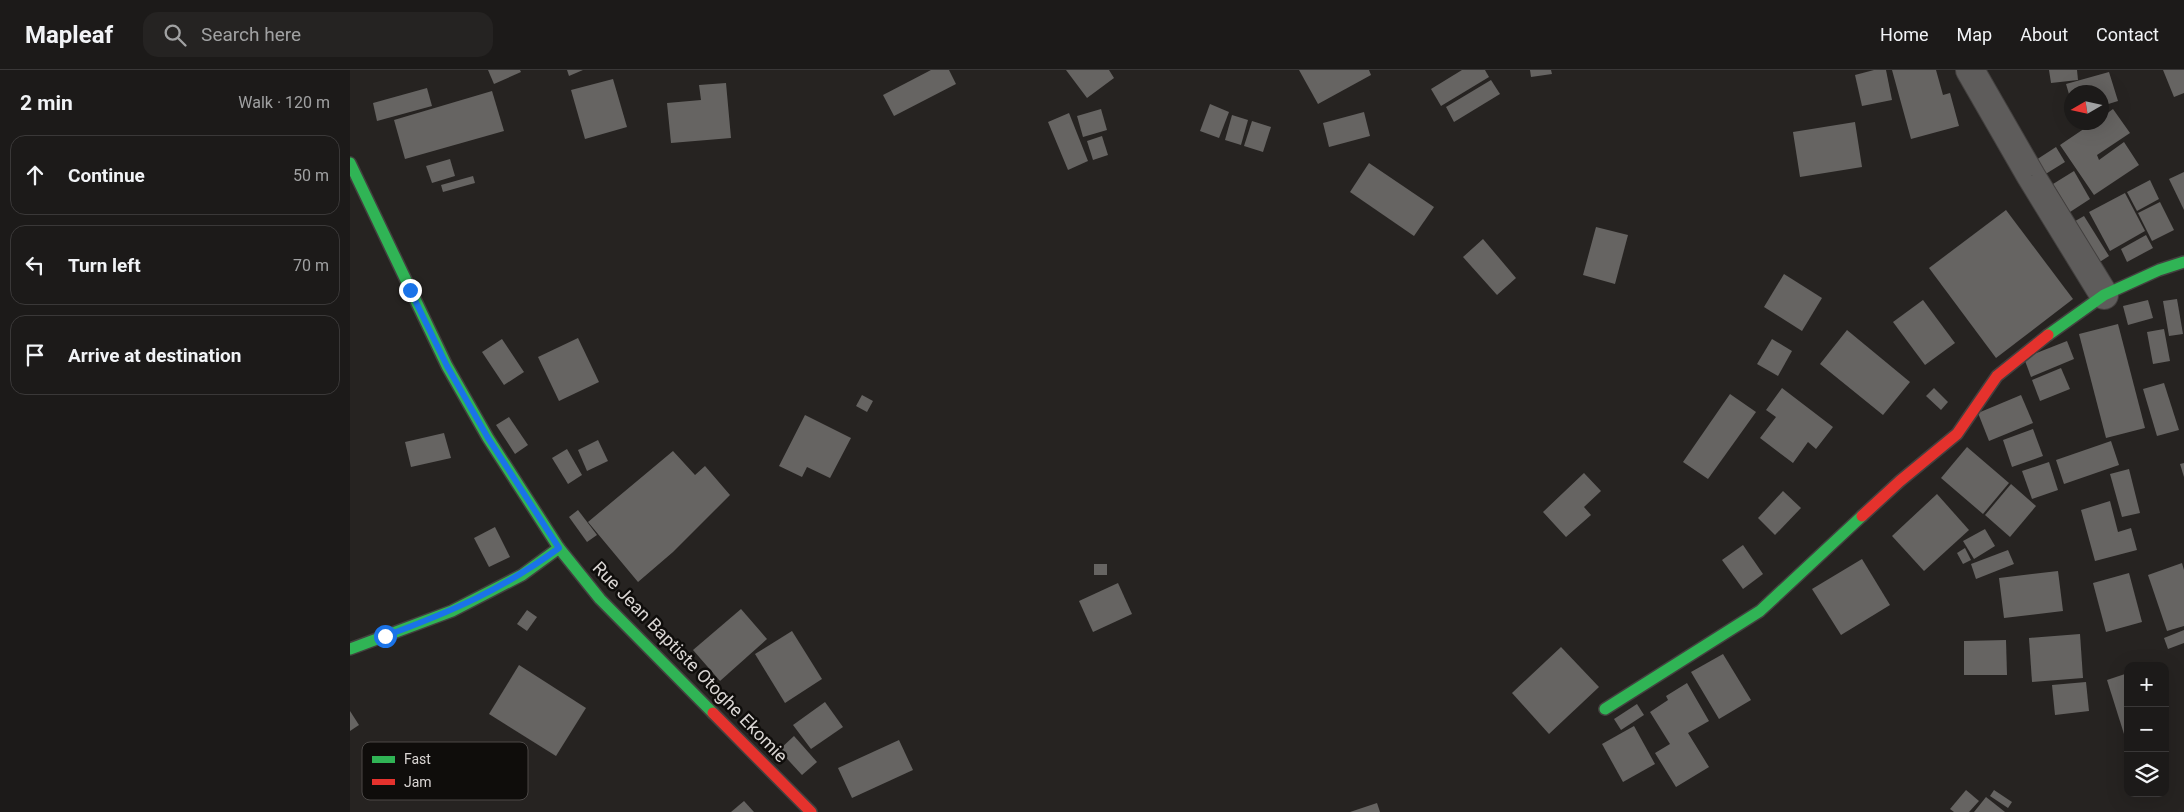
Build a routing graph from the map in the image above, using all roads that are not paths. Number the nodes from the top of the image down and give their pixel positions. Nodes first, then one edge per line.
1 (1970, 70) edge
2 (350, 163) edge
3 (2184, 262) edge
4 (2104, 295) junction
5 (559, 548) junction
6 (350, 648) edge
7 (1606, 709) dead end
8 (811, 812) edge

1 - 4 street
2 - 5 street, Rue Jean Baptiste Otoghe Ekomie
3 - 4 street
4 - 7 street
5 - 6 street
5 - 8 street, Rue Jean Baptiste Otoghe Ekomie

